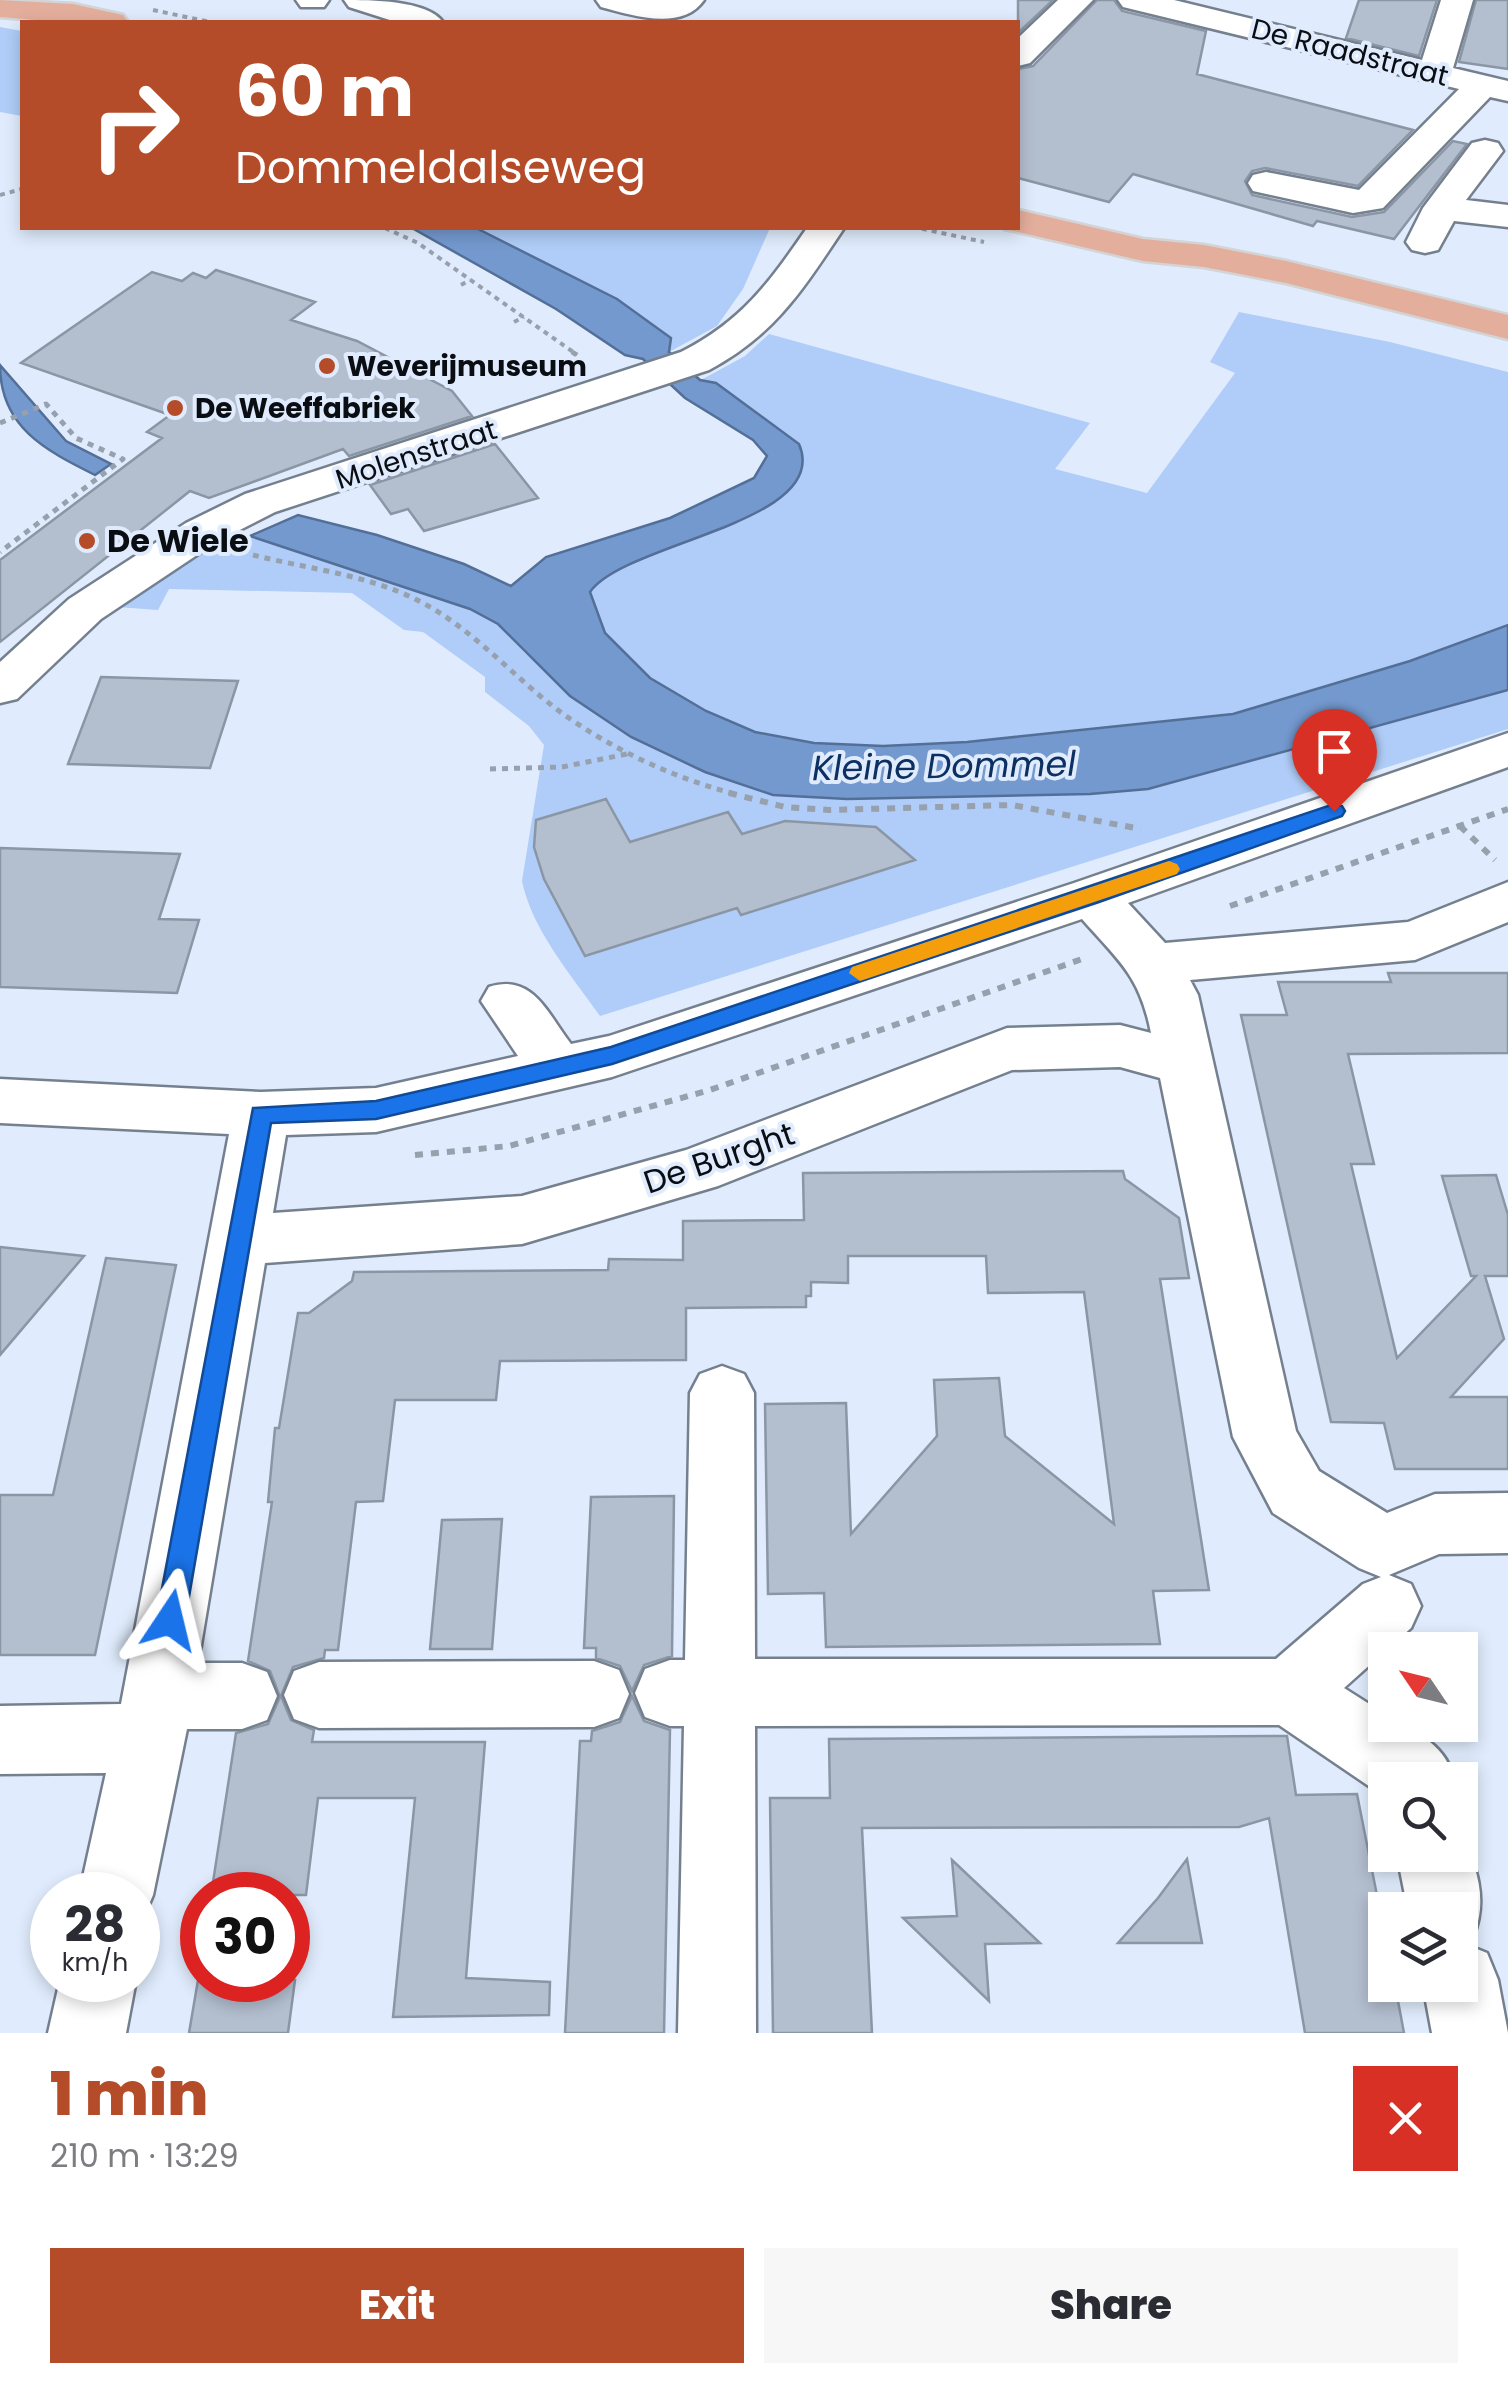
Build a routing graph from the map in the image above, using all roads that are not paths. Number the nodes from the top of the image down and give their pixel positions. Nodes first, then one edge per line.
1 (34, 0) edge
2 (360, 0) edge
3 (612, 0) edge
4 (688, 0) edge
5 (1077, 0) edge
6 (1134, 0) edge
7 (1457, 0) edge
8 (0, 7) edge
9 (73, 14) junction
10 (126, 15) edge
11 (421, 20) edge
12 (1020, 54) edge
13 (1435, 72) junction
14 (1495, 88) edge
15 (1485, 151) dead end
16 (1266, 182) dead end
17 (1508, 216) edge
18 (1020, 222) edge
19 (824, 230) edge
20 (1508, 328) edge
21 (10, 665) edge
22 (1508, 750) edge
23 (1092, 896) junction
24 (1508, 901) edge
25 (1152, 964) junction
26 (508, 1001) dead end
27 (1185, 1064) junction
28 (558, 1069) junction
29 (0, 1102) edge
30 (261, 1114) junction
31 (241, 1240) junction
32 (722, 1393) dead end
33 (1508, 1523) edge
34 (1388, 1601) edge
35 (695, 1692) junction
36 (1289, 1692) junction
37 (594, 1694) dead end
38 (319, 1695) dead end
39 (242, 1696) dead end
40 (153, 1717) junction
41 (0, 1740) edge
42 (1415, 1760) edge
43 (121, 1872) edge
44 (93, 2002) edge
45 (1465, 2002) edge
46 (86, 2033) edge
47 (717, 2033) edge
48 (1471, 2033) edge

1 - 9 main road
2 - 11 street
3 - 4 street
5 - 12 street
6 - 13 street, De Raadstraat
7 - 13 street
8 - 9 main road
9 - 10 main road
13 - 14 street, De Raadstraat
14 - 16 street
15 - 17 street
18 - 20 main road
19 - 21 street, Molenstraat
22 - 23 street
23 - 25 street
23 - 28 street
24 - 25 street
25 - 27 street
26 - 28 street
27 - 31 street, De Burght
27 - 34 street
28 - 30 street
29 - 30 street
30 - 31 street
31 - 40 street
32 - 35 street
33 - 34 street
34 - 36 street
35 - 36 street
35 - 47 street
36 - 42 street
37 - 38 street
39 - 40 street
40 - 41 street
40 - 43 street
44 - 46 street
45 - 48 street

